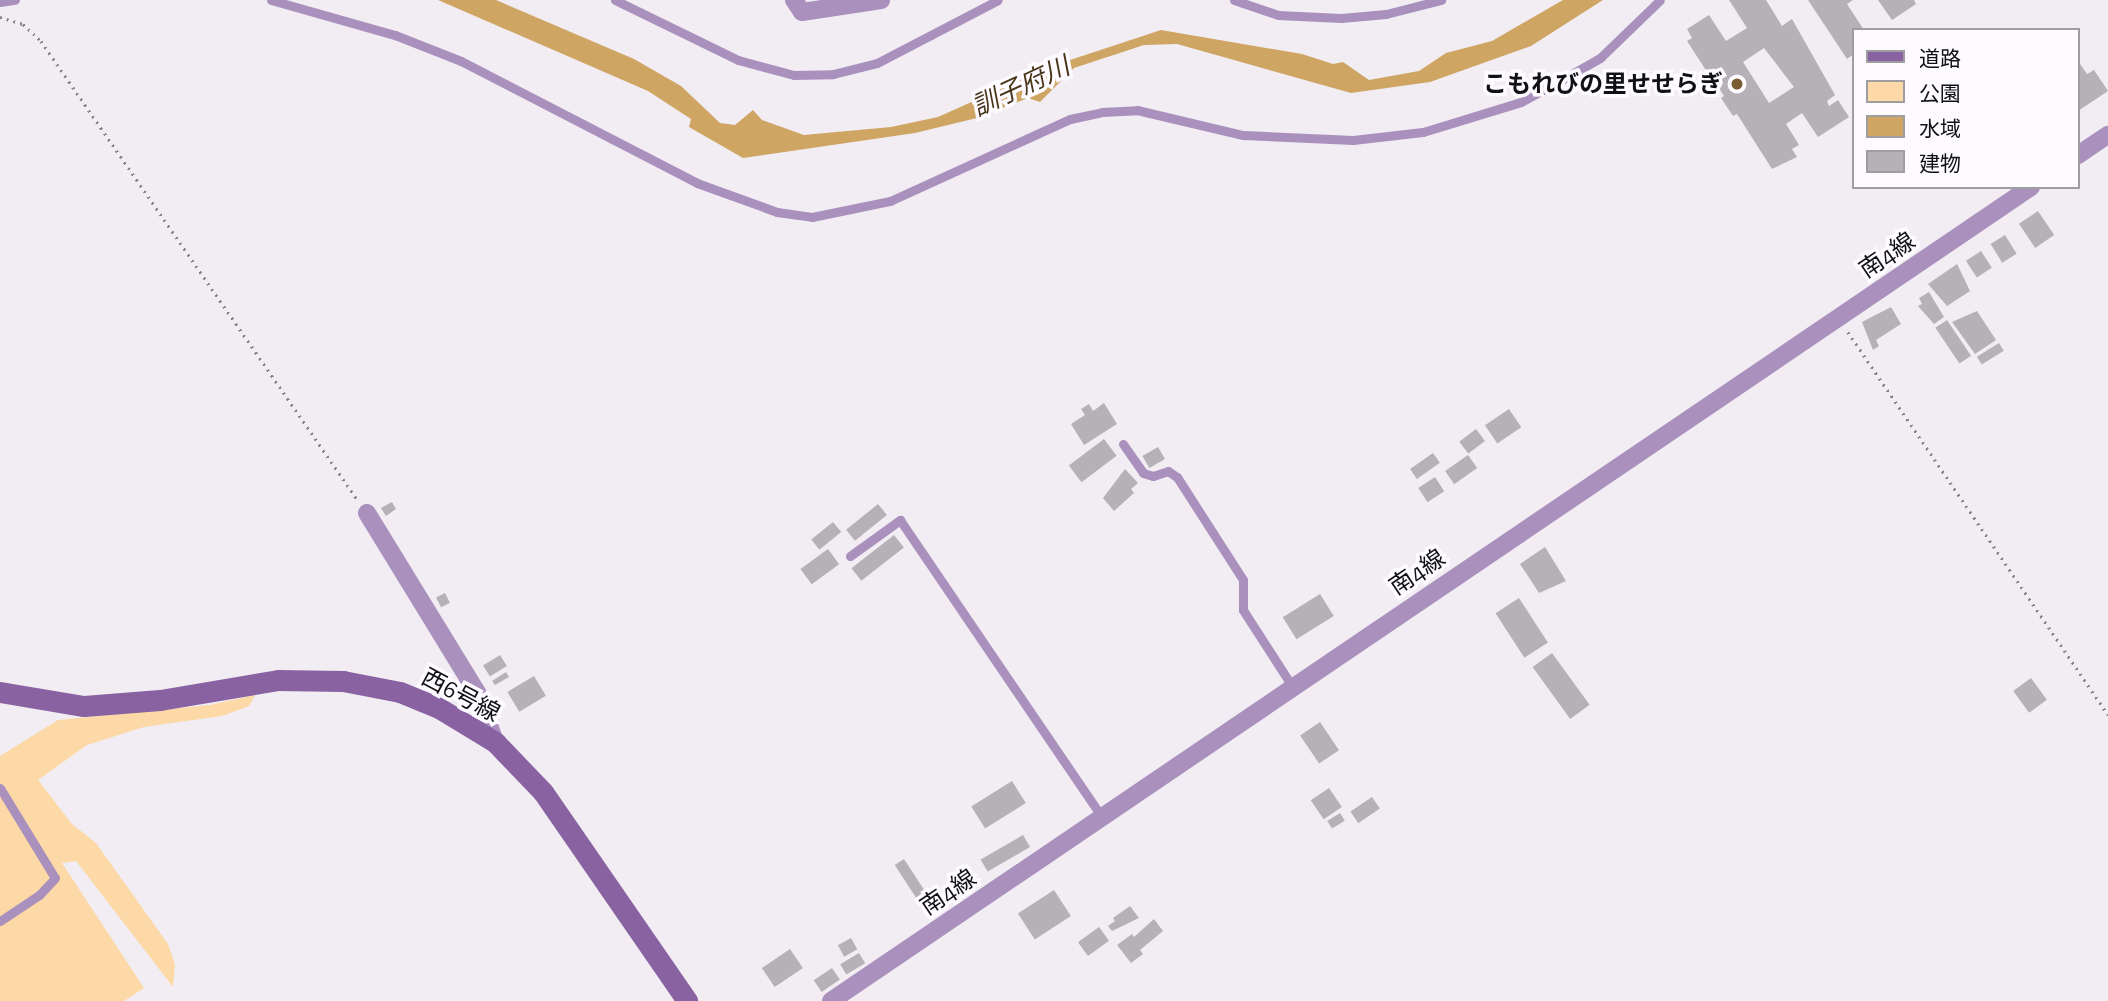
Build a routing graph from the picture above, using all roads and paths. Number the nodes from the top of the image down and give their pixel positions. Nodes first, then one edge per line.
1 (15, 0) edge
2 (271, 0) edge
3 (615, 0) edge
4 (794, 0) edge
5 (881, 0) edge
6 (998, 0) edge
7 (1234, 0) edge
8 (1441, 0) edge
9 (1660, 0) edge
10 (0, 2) edge
11 (0, 17) edge
12 (2108, 135) edge
13 (2080, 154) edge
14 (2028, 189) edge
15 (1839, 318) junction
16 (1123, 444) dead end
17 (367, 513) joint
18 (850, 556) dead end
19 (1292, 686) junction
20 (0, 692) edge
21 (2108, 715) edge
22 (495, 743) junction
23 (0, 788) edge
24 (1101, 816) junction
25 (0, 921) edge
26 (687, 1001) edge
27 (831, 1001) edge

1 - 10 lane
2 - 9 lane
3 - 6 lane
4 - 5 street
7 - 8 lane
11 - 17 path
12 - 13 street
14 - 15 street, 南4線
15 - 19 street, 南4線
15 - 21 path
16 - 19 lane
17 - 22 street
18 - 24 lane
19 - 24 street, 南4線
20 - 22 street, 西6号線
22 - 26 street, 西6号線
23 - 25 lane
24 - 27 street, 南4線

